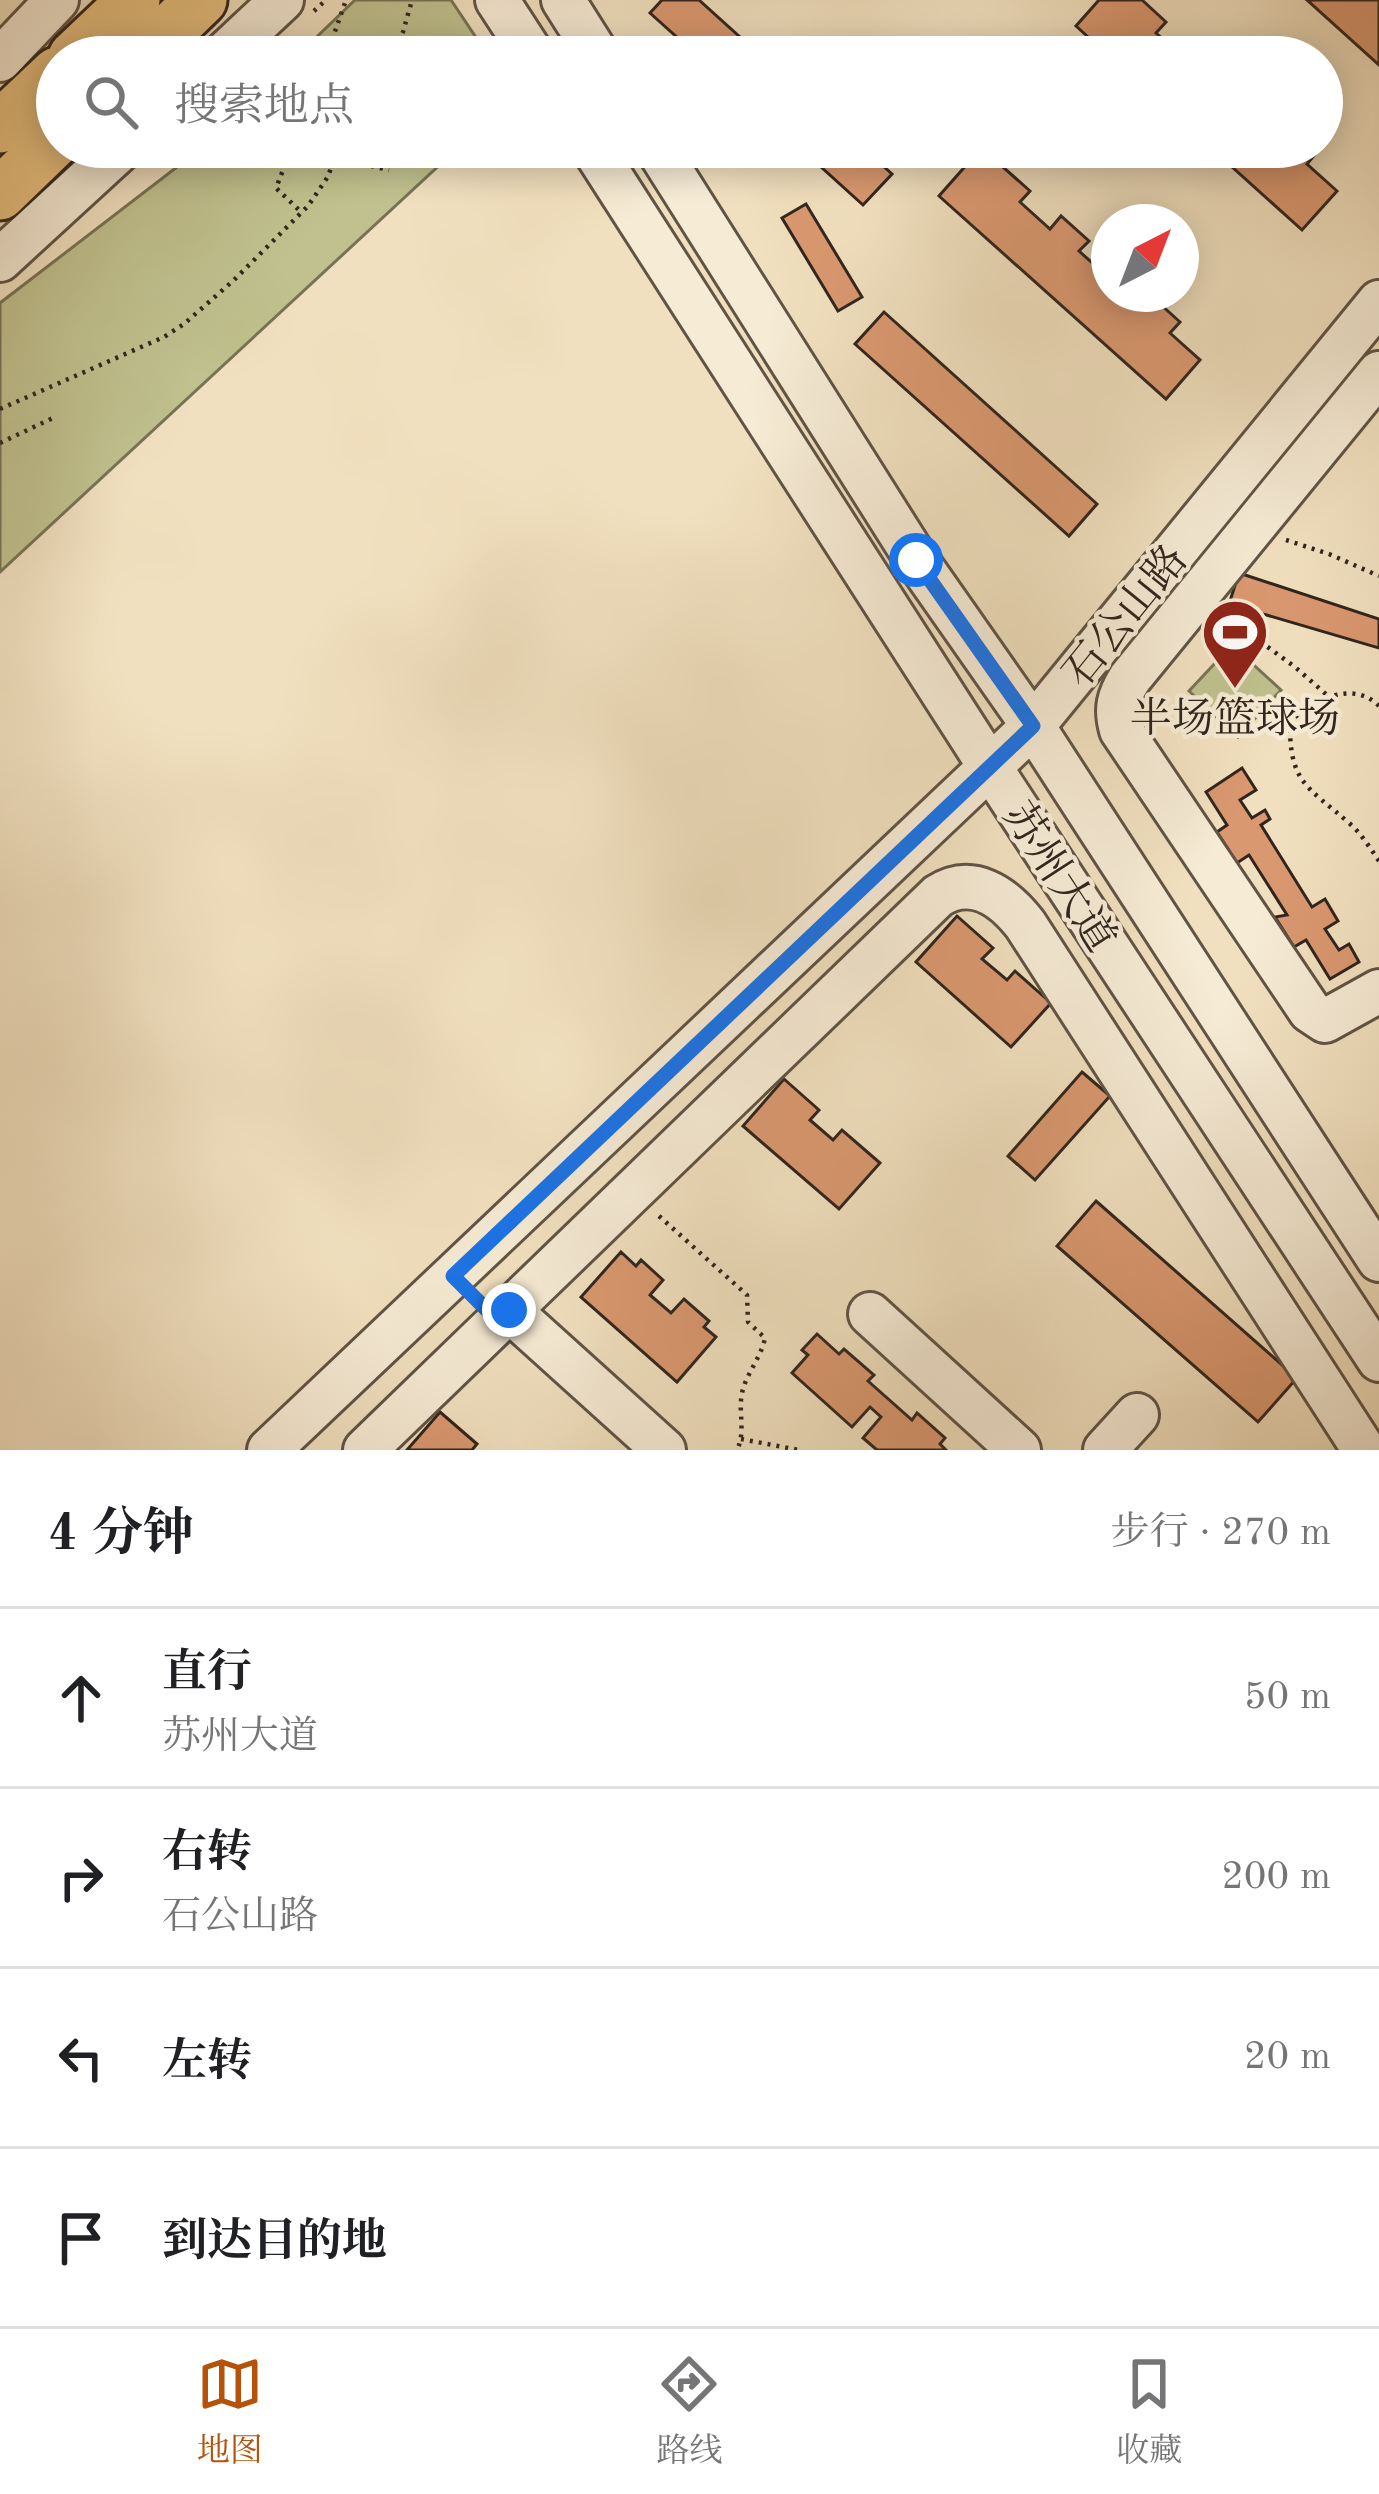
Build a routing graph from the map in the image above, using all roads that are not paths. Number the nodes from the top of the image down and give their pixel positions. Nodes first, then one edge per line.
1 (57, 0) edge
2 (100, 0) edge
3 (134, 0) edge
4 (201, 0) edge
5 (282, 0) edge
6 (497, 0) edge
7 (563, 0) edge
8 (82, 36) edge
9 (94, 36) edge
10 (164, 36) edge
11 (243, 36) edge
12 (520, 36) edge
13 (586, 36) edge
14 (0, 60) edge
15 (36, 93) edge
16 (0, 127) edge
17 (36, 159) edge
18 (100, 168) edge
19 (605, 168) edge
20 (669, 168) edge
21 (0, 194) edge
22 (0, 260) edge
23 (1379, 302) edge
24 (1379, 373) edge
25 (1033, 726) junction
26 (990, 767) junction
27 (1379, 991) edge
28 (1379, 1260) edge
29 (442, 1286) junction
30 (870, 1314) dead end
31 (495, 1324) junction
32 (1379, 1360) edge
33 (1138, 1414) dead end
34 (268, 1450) edge
35 (365, 1450) edge
36 (664, 1450) edge
37 (1019, 1450) edge
38 (1105, 1450) edge
39 (1364, 1450) edge

1 - 14 street
2 - 8 main road
3 - 9 main road
4 - 10 main road
5 - 11 street
6 - 12 street
7 - 13 street
15 - 16 main road
17 - 21 main road
18 - 22 street
19 - 26 street, 苏州大道
20 - 25 street, 苏州大道
23 - 25 street, 石公山路
24 - 27 street
25 - 26 street, 石公山路
25 - 28 street, 苏州大道
26 - 29 street, 石公山路
26 - 32 street, 苏州大道
29 - 31 street
29 - 34 street, 石公山路
30 - 37 street
31 - 35 street
31 - 36 street
31 - 39 street
33 - 38 street

